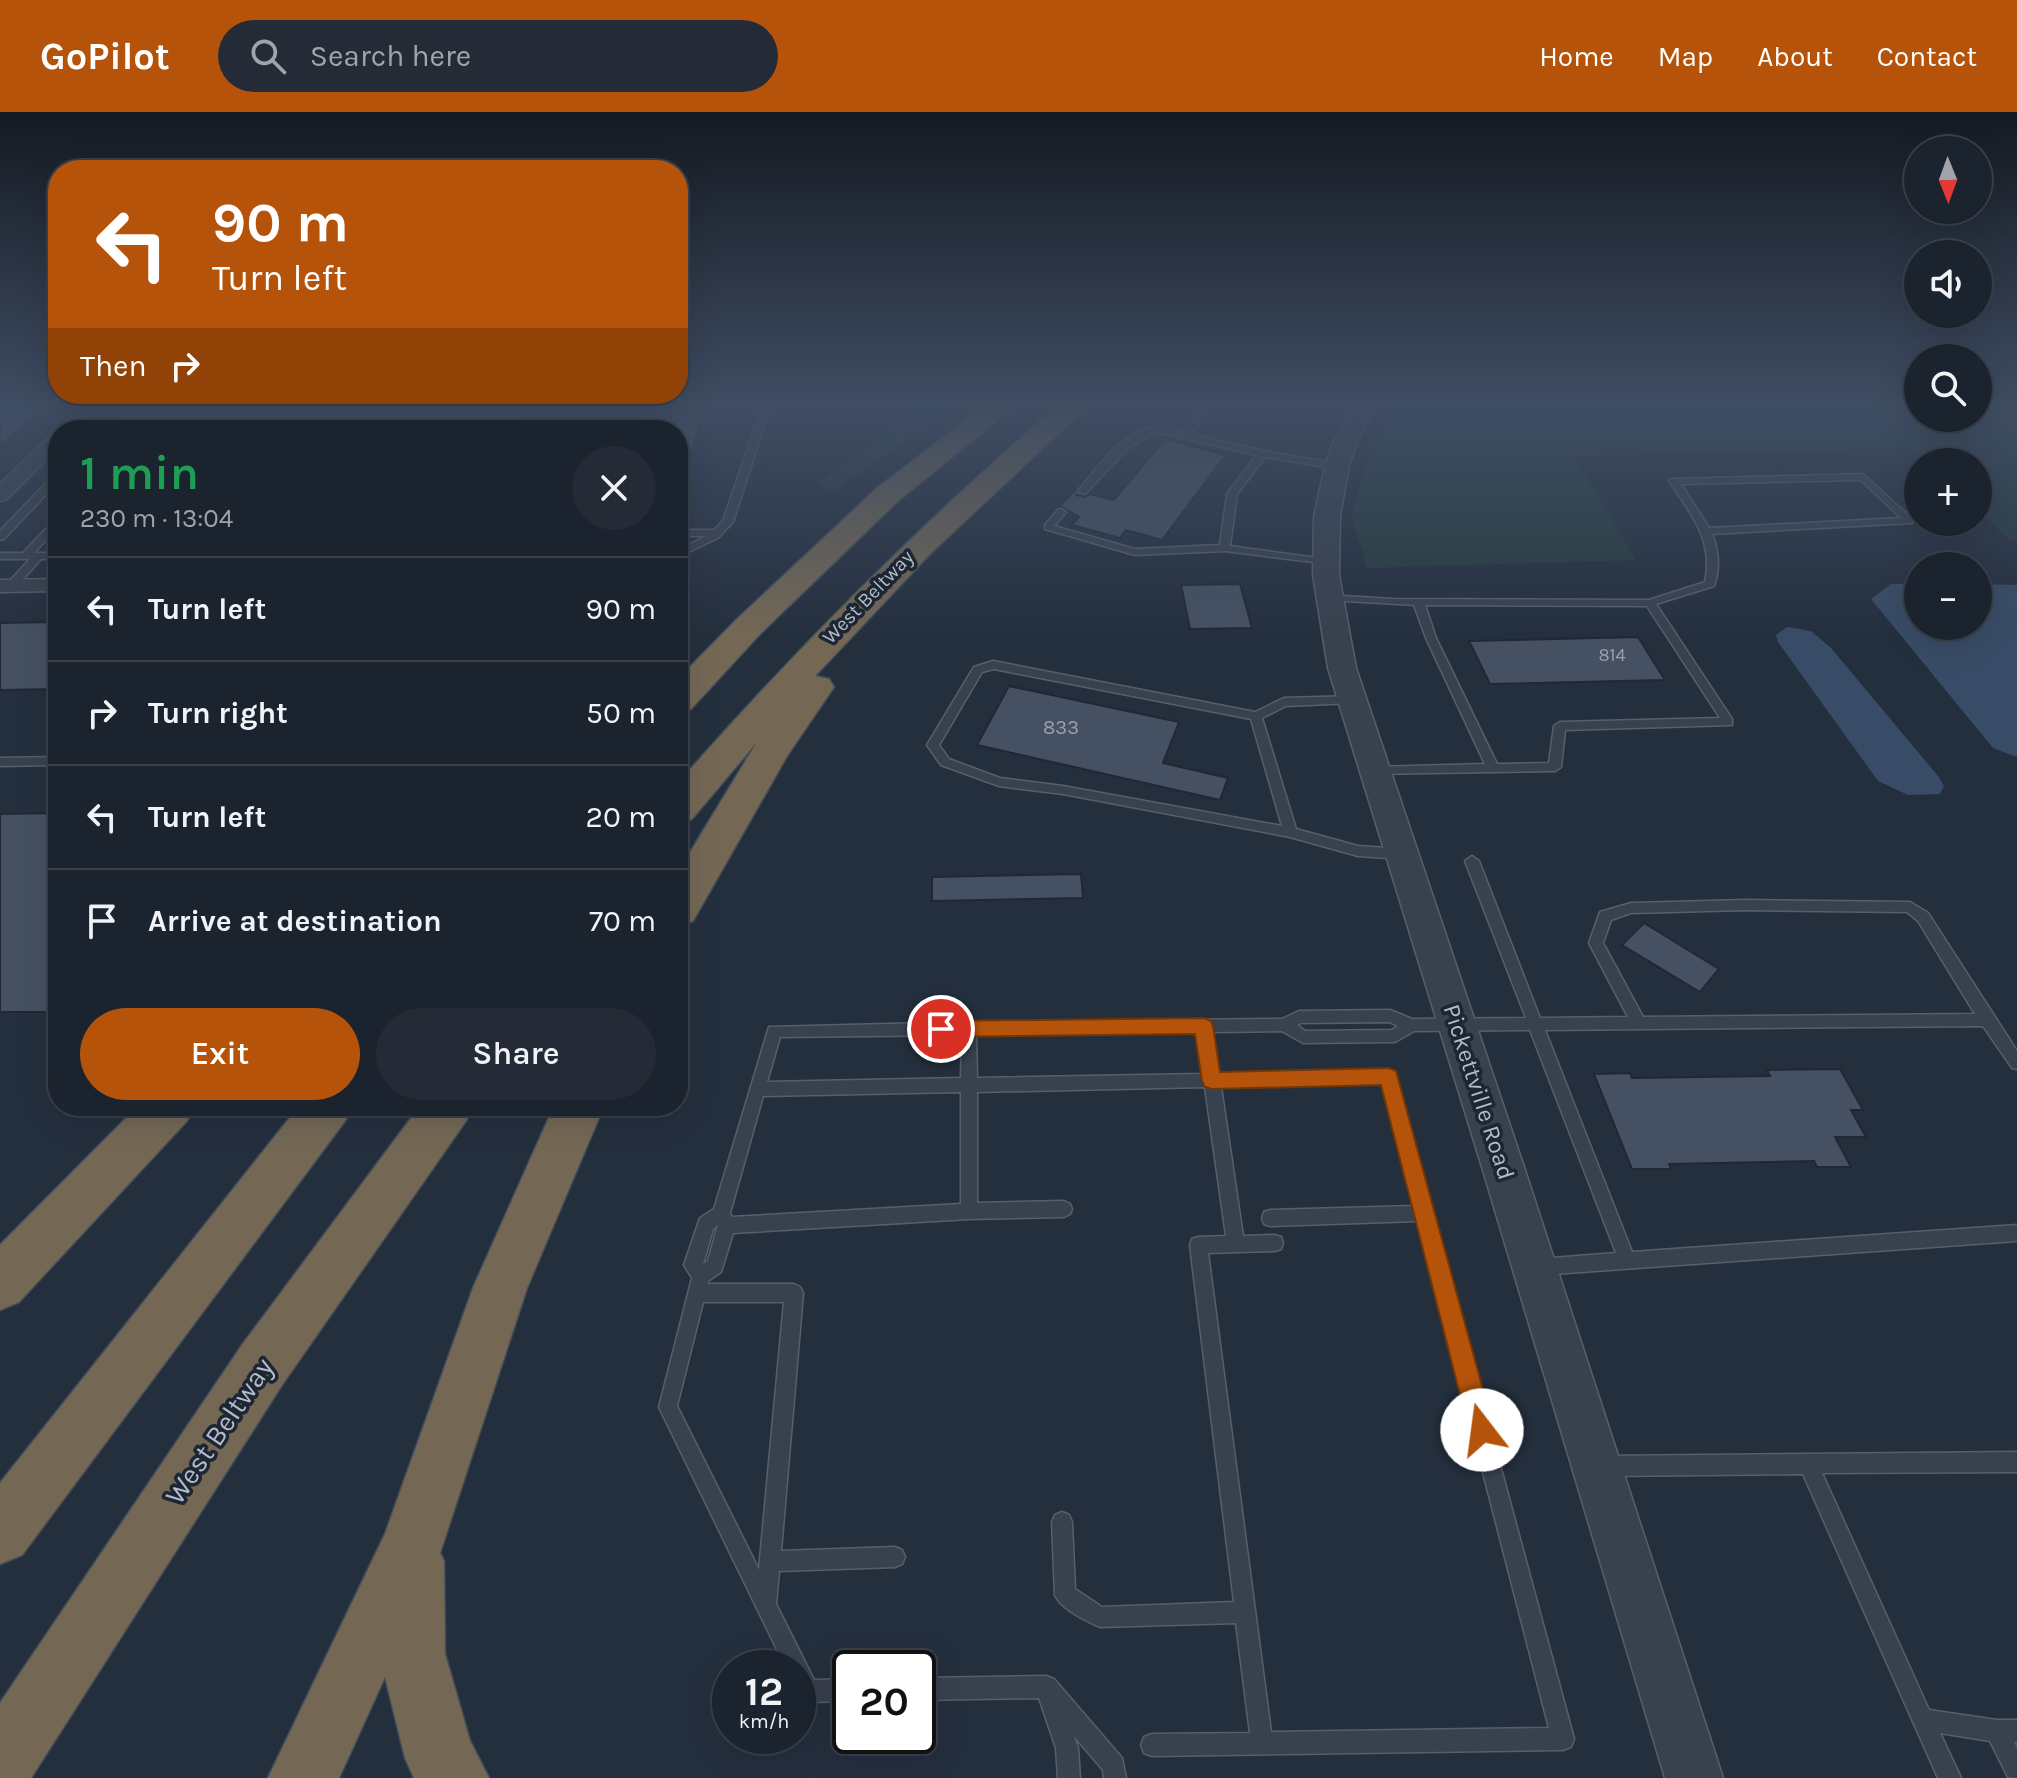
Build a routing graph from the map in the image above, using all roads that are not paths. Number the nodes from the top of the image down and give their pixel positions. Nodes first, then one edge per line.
1 (741, 482) edge
2 (904, 482) edge
3 (985, 482) edge
4 (988, 482) edge
5 (1091, 482) edge
6 (1241, 482) edge
7 (1334, 482) edge
8 (1675, 482) edge
9 (1868, 482) edge
10 (48, 486) edge
11 (1082, 492) dead end
12 (888, 494) junction
13 (1061, 512) dead end
14 (1708, 531) junction
15 (688, 533) edge
16 (717, 533) junction
17 (48, 534) edge
18 (0, 537) edge
19 (1225, 548) junction
20 (688, 549) edge
21 (0, 556) edge
22 (32, 556) junction
23 (48, 556) edge
24 (1328, 580) junction
25 (48, 585) edge
26 (6, 586) edge
27 (1418, 602) junction
28 (1650, 603) junction
29 (688, 649) edge
30 (688, 690) edge
31 (1352, 699) junction
32 (1256, 716) junction
33 (48, 761) edge
34 (0, 762) edge
35 (1493, 769) junction
36 (1375, 771) junction
37 (688, 797) edge
38 (1290, 832) junction
39 (1402, 854) junction
40 (1472, 861) dead end
41 (688, 892) edge
42 (1987, 1020) junction
43 (1639, 1024) junction
44 (1535, 1025) junction
45 (1204, 1026) junction
46 (1457, 1026) junction
47 (969, 1028) junction
48 (2017, 1063) edge
49 (1212, 1081) junction
50 (969, 1086) junction
51 (758, 1089) junction
52 (160, 1116) edge
53 (320, 1116) edge
54 (442, 1116) edge
55 (575, 1116) edge
56 (1064, 1209) dead end
57 (969, 1211) junction
58 (1425, 1213) junction
59 (1270, 1218) dead end
60 (724, 1219) junction
61 (59, 1222) junction
62 (2017, 1233) edge
63 (1275, 1243) dead end
64 (1236, 1244) junction
65 (1627, 1260) junction
66 (1535, 1267) junction
67 (0, 1283) edge
68 (699, 1284) junction
69 (0, 1290) edge
70 (2017, 1462) edge
71 (1808, 1464) junction
72 (1597, 1466) junction
73 (1062, 1522) dead end
74 (0, 1533) edge
75 (412, 1546) junction
76 (895, 1557) dead end
77 (770, 1561) junction
78 (766, 1606) junction
79 (1245, 1612) junction
80 (788, 1650) edge
81 (1046, 1687) junction
82 (936, 1689) edge
83 (1922, 1720) junction
84 (2007, 1731) edge
85 (1262, 1744) junction
86 (1152, 1745) dead end
87 (0, 1764) edge
88 (2016, 1769) edge
89 (303, 1778) edge
90 (454, 1778) edge
91 (1069, 1778) edge
92 (1115, 1778) edge
93 (1694, 1778) edge
94 (1950, 1778) edge

1 - 16 lane
2 - 12 highway
3 - 37 highway, West Beltway
4 - 41 highway
5 - 11 lane
6 - 19 lane
7 - 24 street, Pickettville Road
8 - 14 lane
9 - 14 lane
10 - 18 lane
12 - 29 highway
12 - 30 highway
13 - 19 lane
14 - 28 lane
15 - 16 lane
16 - 20 lane
17 - 22 lane
19 - 24 lane
21 - 22 lane
22 - 23 lane
22 - 26 lane
24 - 27 lane
24 - 31 street, Pickettville Road
25 - 26 street
27 - 28 lane
27 - 35 lane
28 - 35 lane
31 - 32 lane
31 - 36 street, Pickettville Road
32 - 38 lane
32 - 38 lane
33 - 34 lane
35 - 36 lane
36 - 39 street, Pickettville Road
38 - 39 lane
39 - 46 street, Pickettville Road
40 - 44 lane
42 - 43 lane
42 - 43 lane
42 - 48 lane
43 - 44 lane
44 - 46 lane
44 - 65 lane
45 - 46 lane
45 - 47 lane
45 - 49 lane
46 - 66 street, Pickettville Road
47 - 50 lane
47 - 51 lane
49 - 50 lane
49 - 58 lane
49 - 64 lane
50 - 51 lane
50 - 57 lane
51 - 60 lane
52 - 61 highway
53 - 74 highway
54 - 87 highway, West Beltway
55 - 75 highway
56 - 57 lane
57 - 60 lane
58 - 59 lane
58 - 85 lane
60 - 68 lane
61 - 67 highway
61 - 69 highway
62 - 65 lane
63 - 64 lane
64 - 79 lane
65 - 66 lane
66 - 72 street, Pickettville Road
68 - 77 lane
68 - 78 lane
70 - 71 lane
71 - 72 lane
71 - 83 lane
72 - 93 street, Pickettville Road
73 - 79 lane
75 - 89 highway
75 - 90 highway
76 - 77 lane
77 - 78 lane
78 - 80 lane
79 - 85 lane
81 - 82 lane
81 - 91 lane
81 - 92 lane
83 - 84 lane
83 - 94 lane
84 - 88 lane
85 - 86 lane

